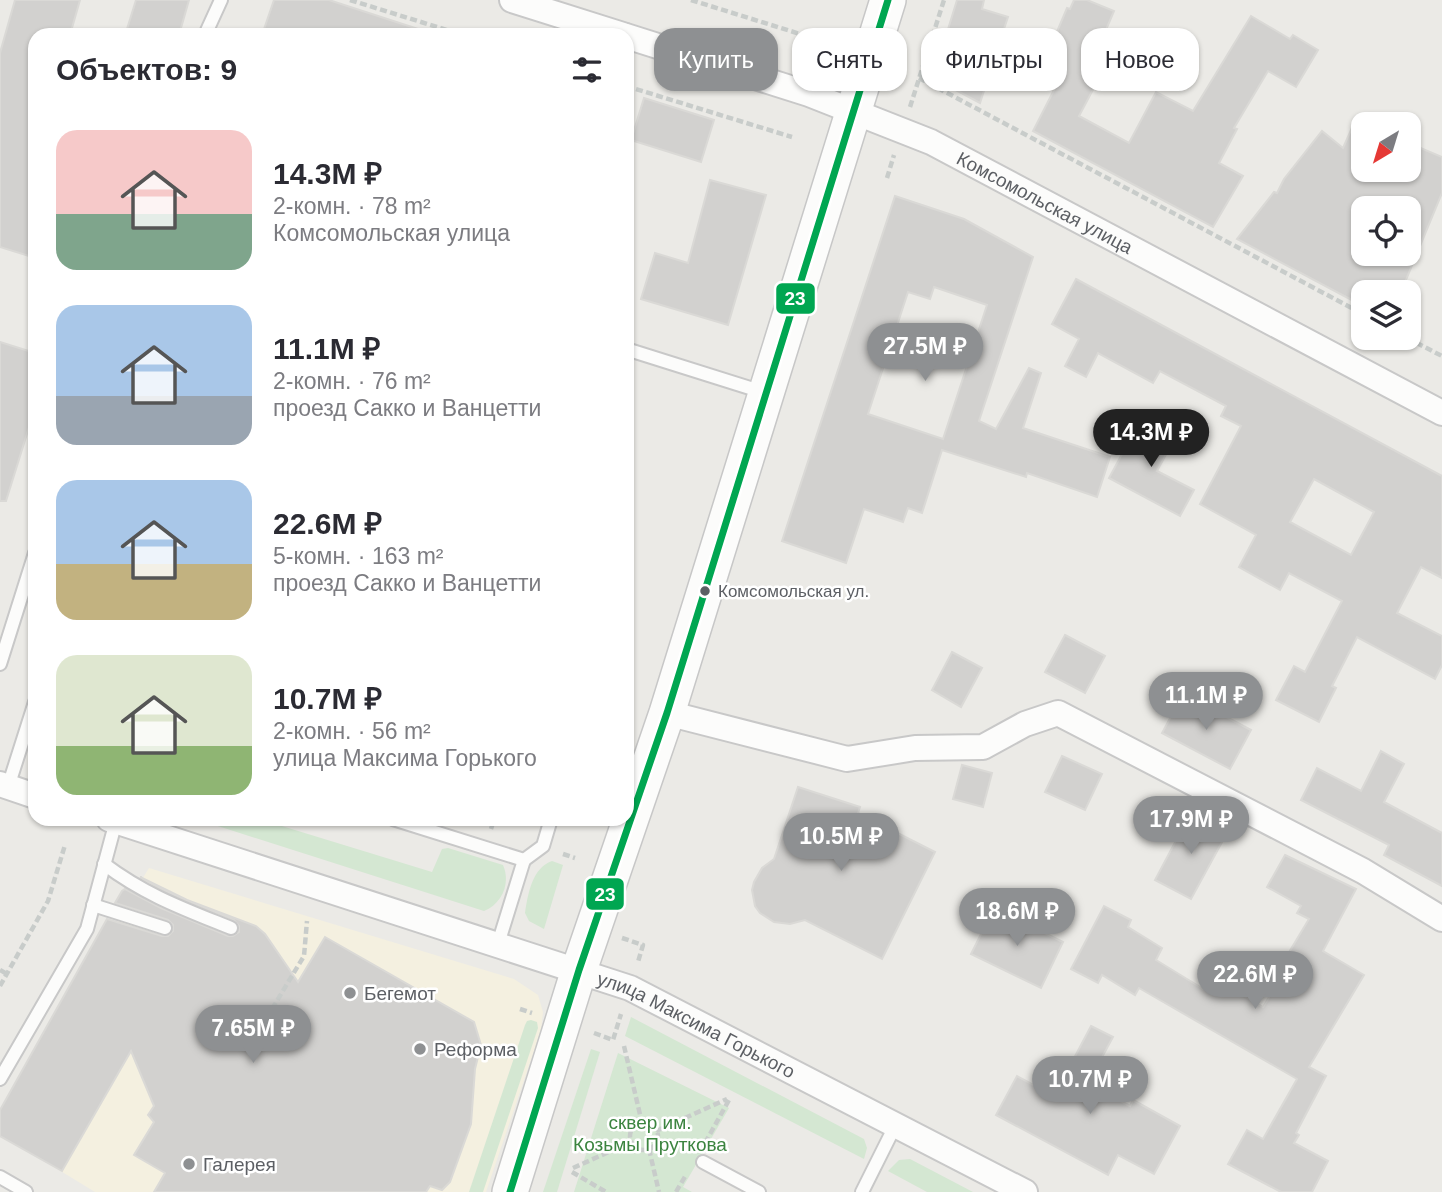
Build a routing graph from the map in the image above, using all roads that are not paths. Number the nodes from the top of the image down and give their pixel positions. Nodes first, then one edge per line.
1 (221, 0) edge
2 (512, 0) edge
3 (888, 0) edge
4 (208, 28) edge
5 (600, 28) edge
6 (634, 39) edge
7 (853, 113) junction
8 (634, 352) edge
9 (766, 393) junction
10 (1442, 413) edge
11 (28, 575) edge
12 (0, 664) edge
13 (667, 713) junction
14 (28, 722) edge
15 (4, 786) edge
16 (28, 794) edge
17 (634, 809) edge
18 (112, 826) edge
19 (132, 826) edge
20 (415, 826) edge
21 (549, 826) edge
22 (628, 826) edge
23 (524, 860) junction
24 (104, 864) junction
25 (93, 905) junction
26 (1442, 919) edge
27 (231, 928) dead end
28 (165, 929) dead end
29 (498, 944) junction
30 (579, 970) junction
31 (0, 1079) edge
32 (896, 1124) junction
33 (703, 1162) dead end
34 (0, 1177) edge
35 (26, 1192) edge
36 (510, 1192) edge
37 (759, 1192) edge
38 (862, 1192) edge
39 (1025, 1192) edge

1 - 4 lane
2 - 5 street, Комсомольская улица
3 - 7 main road
6 - 7 street, Комсомольская улица
7 - 9 main road
7 - 10 street, Комсомольская улица
8 - 9 lane
9 - 13 main road
11 - 12 lane
13 - 17 main road
13 - 26 street
14 - 15 lane
15 - 16 street
18 - 24 lane
19 - 29 street, улица Максима Горького
20 - 23 lane
21 - 23 lane
22 - 30 main road
23 - 29 lane
24 - 25 lane
24 - 27 lane
25 - 28 lane
25 - 31 lane
29 - 30 street, улица Максима Горького
30 - 32 street, улица Максима Горького
30 - 36 main road
32 - 38 lane
32 - 39 street, улица Максима Горького
33 - 37 lane
34 - 35 lane

